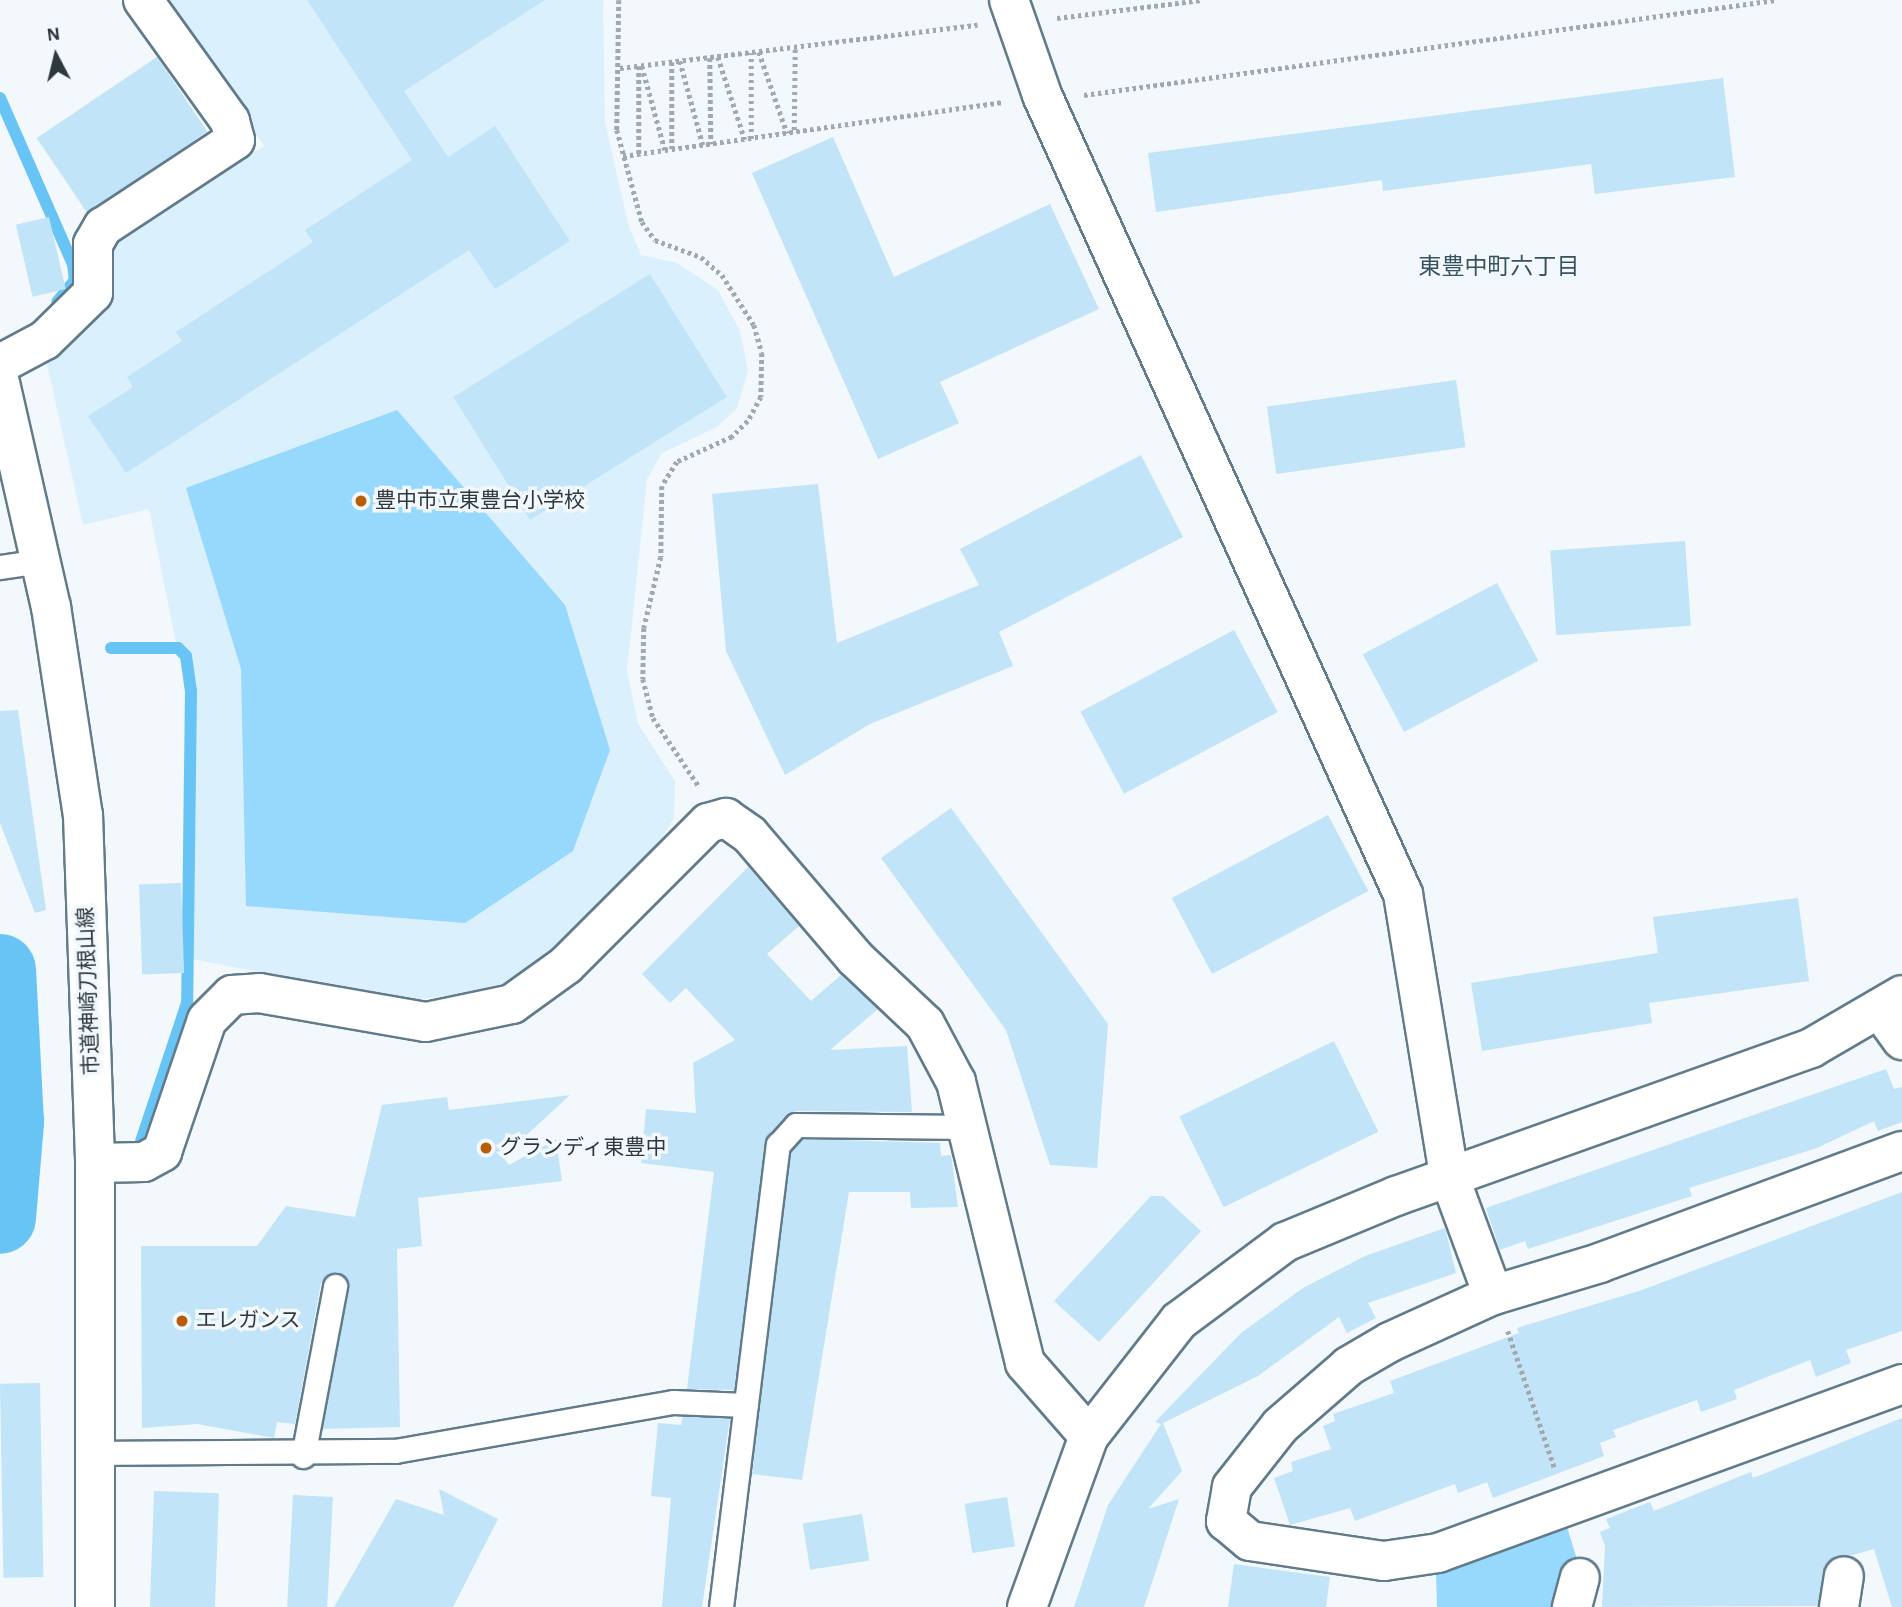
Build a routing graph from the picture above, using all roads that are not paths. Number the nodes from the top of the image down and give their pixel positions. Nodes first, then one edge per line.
1 (143, 0) edge
2 (998, 12) edge
3 (0, 364) edge
4 (0, 383) edge
5 (41, 561) junction
6 (0, 567) edge
7 (1895, 1016) edge
8 (968, 1127) junction
9 (1902, 1152) edge
10 (95, 1163) junction
11 (1450, 1176) junction
12 (335, 1286) dead end
13 (1493, 1295) junction
14 (1902, 1384) edge
15 (746, 1405) junction
16 (1089, 1436) junction
17 (95, 1453) junction
18 (303, 1456) junction
19 (95, 1607) edge
20 (721, 1607) edge
21 (1027, 1607) edge

1 - 3 street
2 - 11 street
4 - 5 street, 市道神崎刀根山線
5 - 6 lane
5 - 10 street, 市道神崎刀根山線
7 - 11 street
8 - 10 street
8 - 15 lane
8 - 16 street
9 - 13 street
10 - 17 street, 市道神崎刀根山線
11 - 13 street
11 - 16 street
12 - 18 lane
13 - 14 street
15 - 18 lane
15 - 20 lane
16 - 21 street
17 - 18 lane
17 - 19 street, 市道神崎刀根山線

